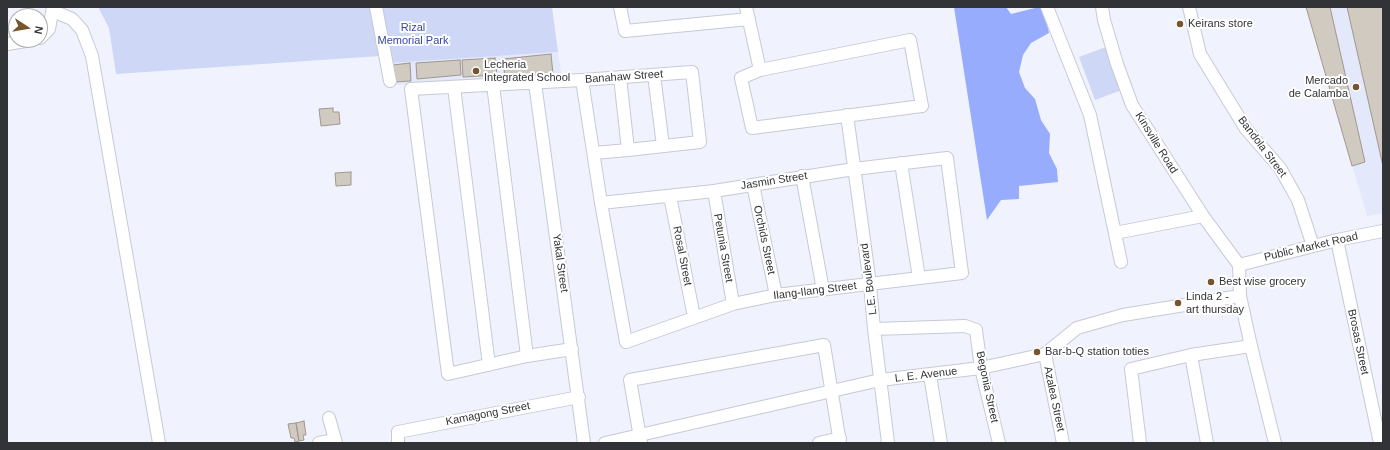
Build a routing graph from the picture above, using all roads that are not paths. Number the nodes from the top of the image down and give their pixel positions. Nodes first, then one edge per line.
1 (376, 7) edge
2 (620, 7) edge
3 (1047, 7) edge
4 (1102, 7) edge
5 (1189, 7) edge
6 (53, 9) edge
7 (748, 13) edge
8 (48, 30) edge
9 (760, 70) junction
10 (654, 75) junction
11 (620, 77) junction
12 (582, 80) junction
13 (390, 81) dead end
14 (535, 83) junction
15 (493, 85) junction
16 (454, 87) junction
17 (847, 115) junction
18 (663, 146) junction
19 (628, 150) junction
20 (594, 153) junction
21 (901, 163) junction
22 (854, 168) junction
23 (802, 176) junction
24 (752, 185) junction
25 (714, 191) junction
26 (670, 196) junction
27 (601, 203) junction
28 (1203, 216) junction
29 (1383, 231) edge
30 (1115, 233) junction
31 (1337, 240) junction
32 (1313, 246) junction
33 (1121, 262) dead end
34 (1239, 265) junction
35 (962, 273) joint
36 (918, 278) junction
37 (870, 284) junction
38 (823, 290) junction
39 (776, 295) junction
40 (1240, 296) junction
41 (733, 304) junction
42 (694, 317) junction
43 (874, 328) junction
44 (1250, 346) junction
45 (572, 349) junction
46 (1045, 354) junction
47 (1191, 355) junction
48 (527, 356) junction
49 (489, 365) junction
50 (981, 368) junction
51 (930, 375) junction
52 (880, 380) junction
53 (831, 391) junction
54 (578, 397) junction
55 (329, 418) dead end
56 (398, 437) edge
57 (640, 439) edge
58 (335, 441) edge
59 (840, 441) edge
60 (159, 443) edge
61 (319, 443) edge
62 (584, 443) edge
63 (605, 443) edge
64 (819, 443) edge
65 (888, 443) edge
66 (941, 443) edge
67 (998, 443) edge
68 (1063, 443) edge
69 (1140, 443) edge
70 (1207, 443) edge
71 (1275, 443) edge
72 (1380, 443) edge

1 - 13 street
2 - 7 street
3 - 30 street
4 - 28 street, Kinsville Road
5 - 32 street, Bandola Street
6 - 8 street
6 - 60 street
7 - 9 street
9 - 17 street
9 - 17 street
10 - 11 street, Banahaw Street
10 - 18 street
10 - 18 street, Banahaw Street
11 - 12 street, Banahaw Street
11 - 19 street
12 - 14 street, Banahaw Street
12 - 20 street
14 - 15 street, Banahaw Street
14 - 45 street, Yakal Street
15 - 16 street, Banahaw Street
15 - 48 street
16 - 49 street
16 - 49 street, Banahaw Street
17 - 22 street, L.E. Boulevard
18 - 19 street
19 - 20 street
20 - 27 street
21 - 22 street, Jasmin Street
21 - 35 street, Jasmin Street
21 - 36 street
22 - 23 street, Jasmin Street
22 - 37 street, L.E. Boulevard
23 - 24 street, Jasmin Street
23 - 38 street
24 - 25 street, Jasmin Street
24 - 39 street, Orchids Street
25 - 26 street, Jasmin Street
25 - 41 street, Petunia Street
26 - 27 street, Jasmin Street
26 - 42 street, Rosal Street
27 - 42 street, Ilang-Ilang Street
28 - 30 street
28 - 34 street, Kinsville Road
29 - 31 street, Public Market Road
30 - 33 street
31 - 32 street, Public Market Road
31 - 72 street, Brosas Street
32 - 34 street, Public Market Road
34 - 40 street
35 - 36 street, Ilang-Ilang Street
36 - 37 street, Ilang-Ilang Street
37 - 38 street, Ilang-Ilang Street
37 - 43 street, L.E. Boulevard
38 - 39 street, Ilang-Ilang Street
39 - 41 street, Ilang-Ilang Street
40 - 44 street
40 - 46 street, L. E. Avenue
41 - 42 street, Ilang-Ilang Street
43 - 50 street, Begonia Street
43 - 52 street, L.E. Boulevard
44 - 47 street
44 - 71 street
45 - 48 street
45 - 54 street, Yakal Street
46 - 50 street, L. E. Avenue
46 - 68 street, Azalea Street
47 - 69 street
47 - 70 street
48 - 49 street
50 - 51 street, L. E. Avenue
50 - 67 street, Begonia Street
51 - 52 street, L. E. Avenue
51 - 66 street
52 - 53 street, L. E. Avenue
52 - 65 street, L.E. Boulevard
53 - 57 street, L. E. Avenue
53 - 57 street
53 - 59 street
54 - 56 street, Kamagong Street
54 - 62 street, Yakal Street
55 - 58 street
57 - 63 street, L. E. Avenue
58 - 61 street
59 - 64 street

